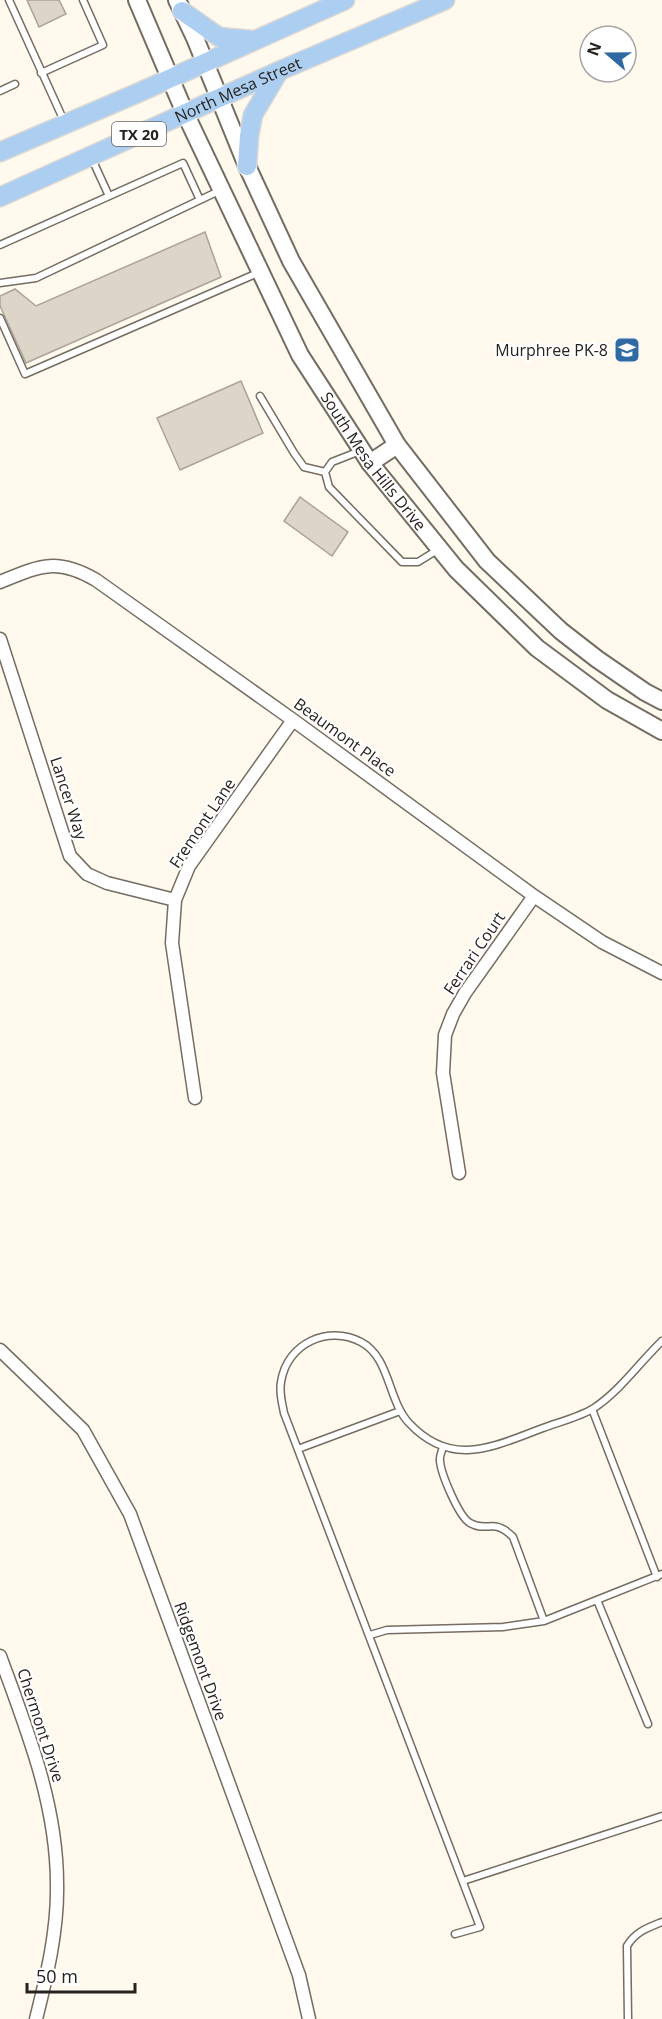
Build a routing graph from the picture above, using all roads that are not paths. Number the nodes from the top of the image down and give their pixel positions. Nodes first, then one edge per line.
1 (9, 0) edge
2 (83, 0) edge
3 (136, 0) edge
4 (345, 0) edge
5 (445, 0) edge
6 (180, 6) edge
7 (253, 40) junction
8 (205, 63) junction
9 (279, 71) junction
10 (41, 73) junction
11 (170, 78) junction
12 (15, 84) dead end
13 (0, 91) edge
14 (219, 98) junction
15 (185, 113) junction
16 (65, 124) junction
17 (0, 152) edge
18 (91, 156) junction
19 (247, 166) junction
20 (222, 190) junction
21 (109, 196) junction
22 (0, 197) edge
23 (200, 200) junction
24 (0, 245) edge
25 (260, 272) junction
26 (0, 283) edge
27 (0, 318) edge
28 (260, 396) dead end
29 (397, 445) junction
30 (366, 457) junction
31 (325, 472) junction
32 (440, 549) junction
33 (0, 582) edge
34 (0, 639) edge
35 (662, 701) edge
36 (293, 720) junction
37 (662, 731) edge
38 (534, 896) junction
39 (175, 900) junction
40 (662, 973) edge
41 (195, 1098) dead end
42 (459, 1173) dead end
43 (662, 1341) edge
44 (1, 1354) edge
45 (592, 1409) junction
46 (400, 1411) junction
47 (442, 1447) junction
48 (298, 1449) junction
49 (659, 1576) edge
50 (597, 1600) junction
51 (544, 1621) junction
52 (370, 1635) junction
53 (0, 1656) edge
54 (648, 1724) dead end
55 (662, 1816) edge
56 (463, 1881) junction
57 (662, 1922) edge
58 (455, 1934) dead end
59 (36, 2019) edge
60 (309, 2019) edge
61 (628, 2019) edge

1 - 10 lane
2 - 10 lane
3 - 11 street, South Mesa Hills Drive
4 - 7 main road, TX 20
5 - 9 main road, North Mesa Street / TX 20
6 - 7 main road
6 - 8 street, South Mesa Hills Drive
7 - 8 main road, TX 20
8 - 11 main road, TX 20
8 - 14 street, South Mesa Hills Drive
9 - 14 main road, North Mesa Street / TX 20
9 - 19 main road
10 - 16 lane
11 - 15 street, South Mesa Hills Drive
11 - 16 main road, TX 20
12 - 13 lane
14 - 15 main road, North Mesa Street / TX 20
14 - 19 street, South Mesa Hills Drive
15 - 18 main road, North Mesa Street / TX 20
15 - 20 street, South Mesa Hills Drive
16 - 17 main road, TX 20
18 - 21 lane
18 - 22 main road, North Mesa Street / TX 20
19 - 29 street, South Mesa Hills Drive
20 - 23 lane
20 - 25 street, South Mesa Hills Drive
21 - 23 lane
21 - 24 lane
23 - 26 lane
25 - 27 lane
25 - 30 street, South Mesa Hills Drive
28 - 31 lane
29 - 30 street
29 - 35 street, South Mesa Hills Drive
30 - 31 lane
30 - 32 street, South Mesa Hills Drive
31 - 32 lane
32 - 37 street, South Mesa Hills Drive
33 - 36 street, Beaumont Place
34 - 39 street, Lancer Way
36 - 38 street, Beaumont Place
36 - 39 street, Fremont Lane
38 - 40 street, Beaumont Place
38 - 42 street, Ferrari Court
39 - 41 street, Fremont Lane
43 - 45 lane
44 - 60 street, Ridgemont Drive
45 - 47 lane
45 - 49 lane
46 - 47 lane
46 - 48 lane
46 - 48 lane
47 - 51 lane
48 - 52 lane
49 - 50 lane
50 - 51 lane
50 - 54 lane
51 - 52 lane
52 - 56 lane
53 - 59 street, Chermont Drive
55 - 56 lane
56 - 58 lane
57 - 61 lane

